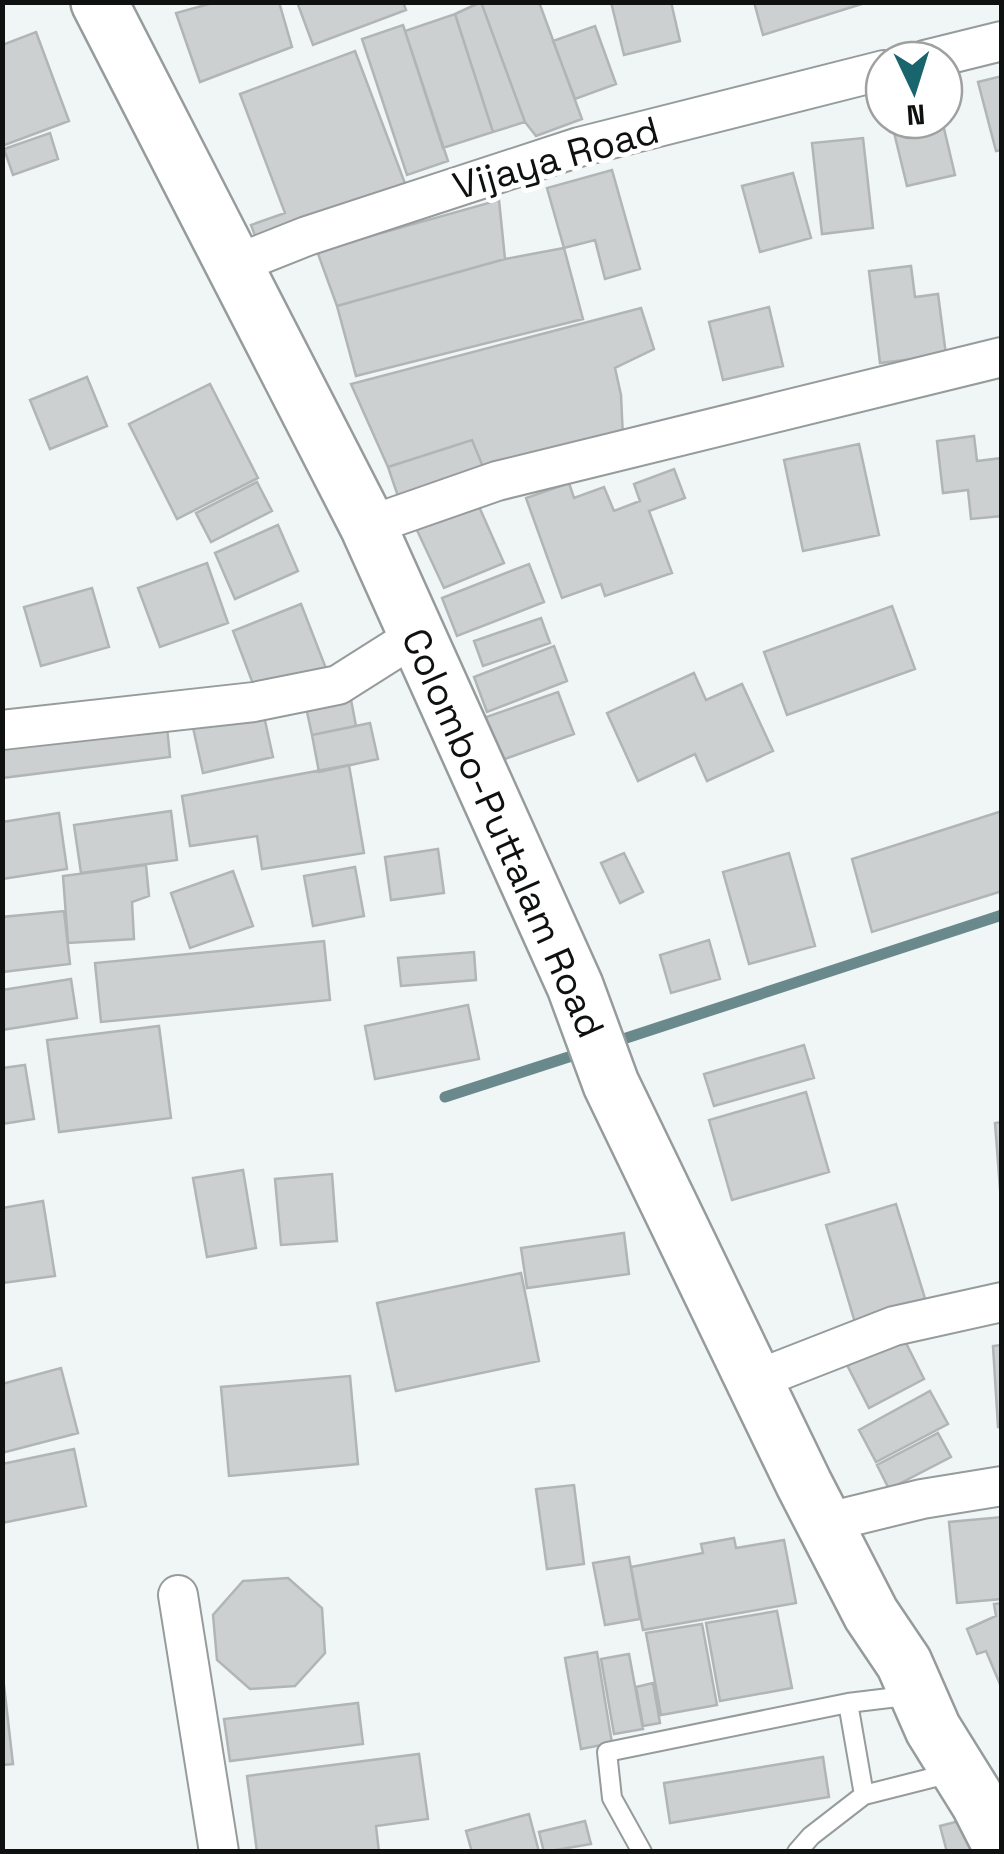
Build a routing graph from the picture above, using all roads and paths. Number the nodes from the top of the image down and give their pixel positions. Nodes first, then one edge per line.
1 (100, 2) edge
2 (1002, 41) edge
3 (964, 50) edge
4 (864, 75) edge
5 (234, 264) junction
6 (1002, 357) edge
7 (368, 526) junction
8 (417, 634) junction
9 (2, 730) edge
10 (1002, 1302) edge
11 (753, 1381) junction
12 (1002, 1486) edge
13 (824, 1523) junction
14 (178, 1594) dead end
15 (911, 1679) junction
16 (848, 1703) junction
17 (980, 1774) edge
18 (864, 1795) junction
19 (1002, 1848) edge
20 (219, 1852) edge
21 (642, 1852) edge
22 (798, 1852) edge

1 - 5 highway, Colombo-Puttalam Road
2 - 3 street
4 - 5 street, Vijaya Road
5 - 7 highway, Colombo-Puttalam Road
6 - 7 street
7 - 8 highway, Colombo-Puttalam Road
8 - 9 street
8 - 11 highway, Colombo-Puttalam Road
10 - 11 street
11 - 13 highway, Colombo-Puttalam Road
12 - 13 street
13 - 15 highway, Colombo-Puttalam Road
14 - 20 street
15 - 16 lane
15 - 17 highway, Colombo-Puttalam Road
16 - 18 lane
16 - 21 lane
17 - 18 lane
17 - 19 highway, Colombo-Puttalam Road
18 - 22 lane

